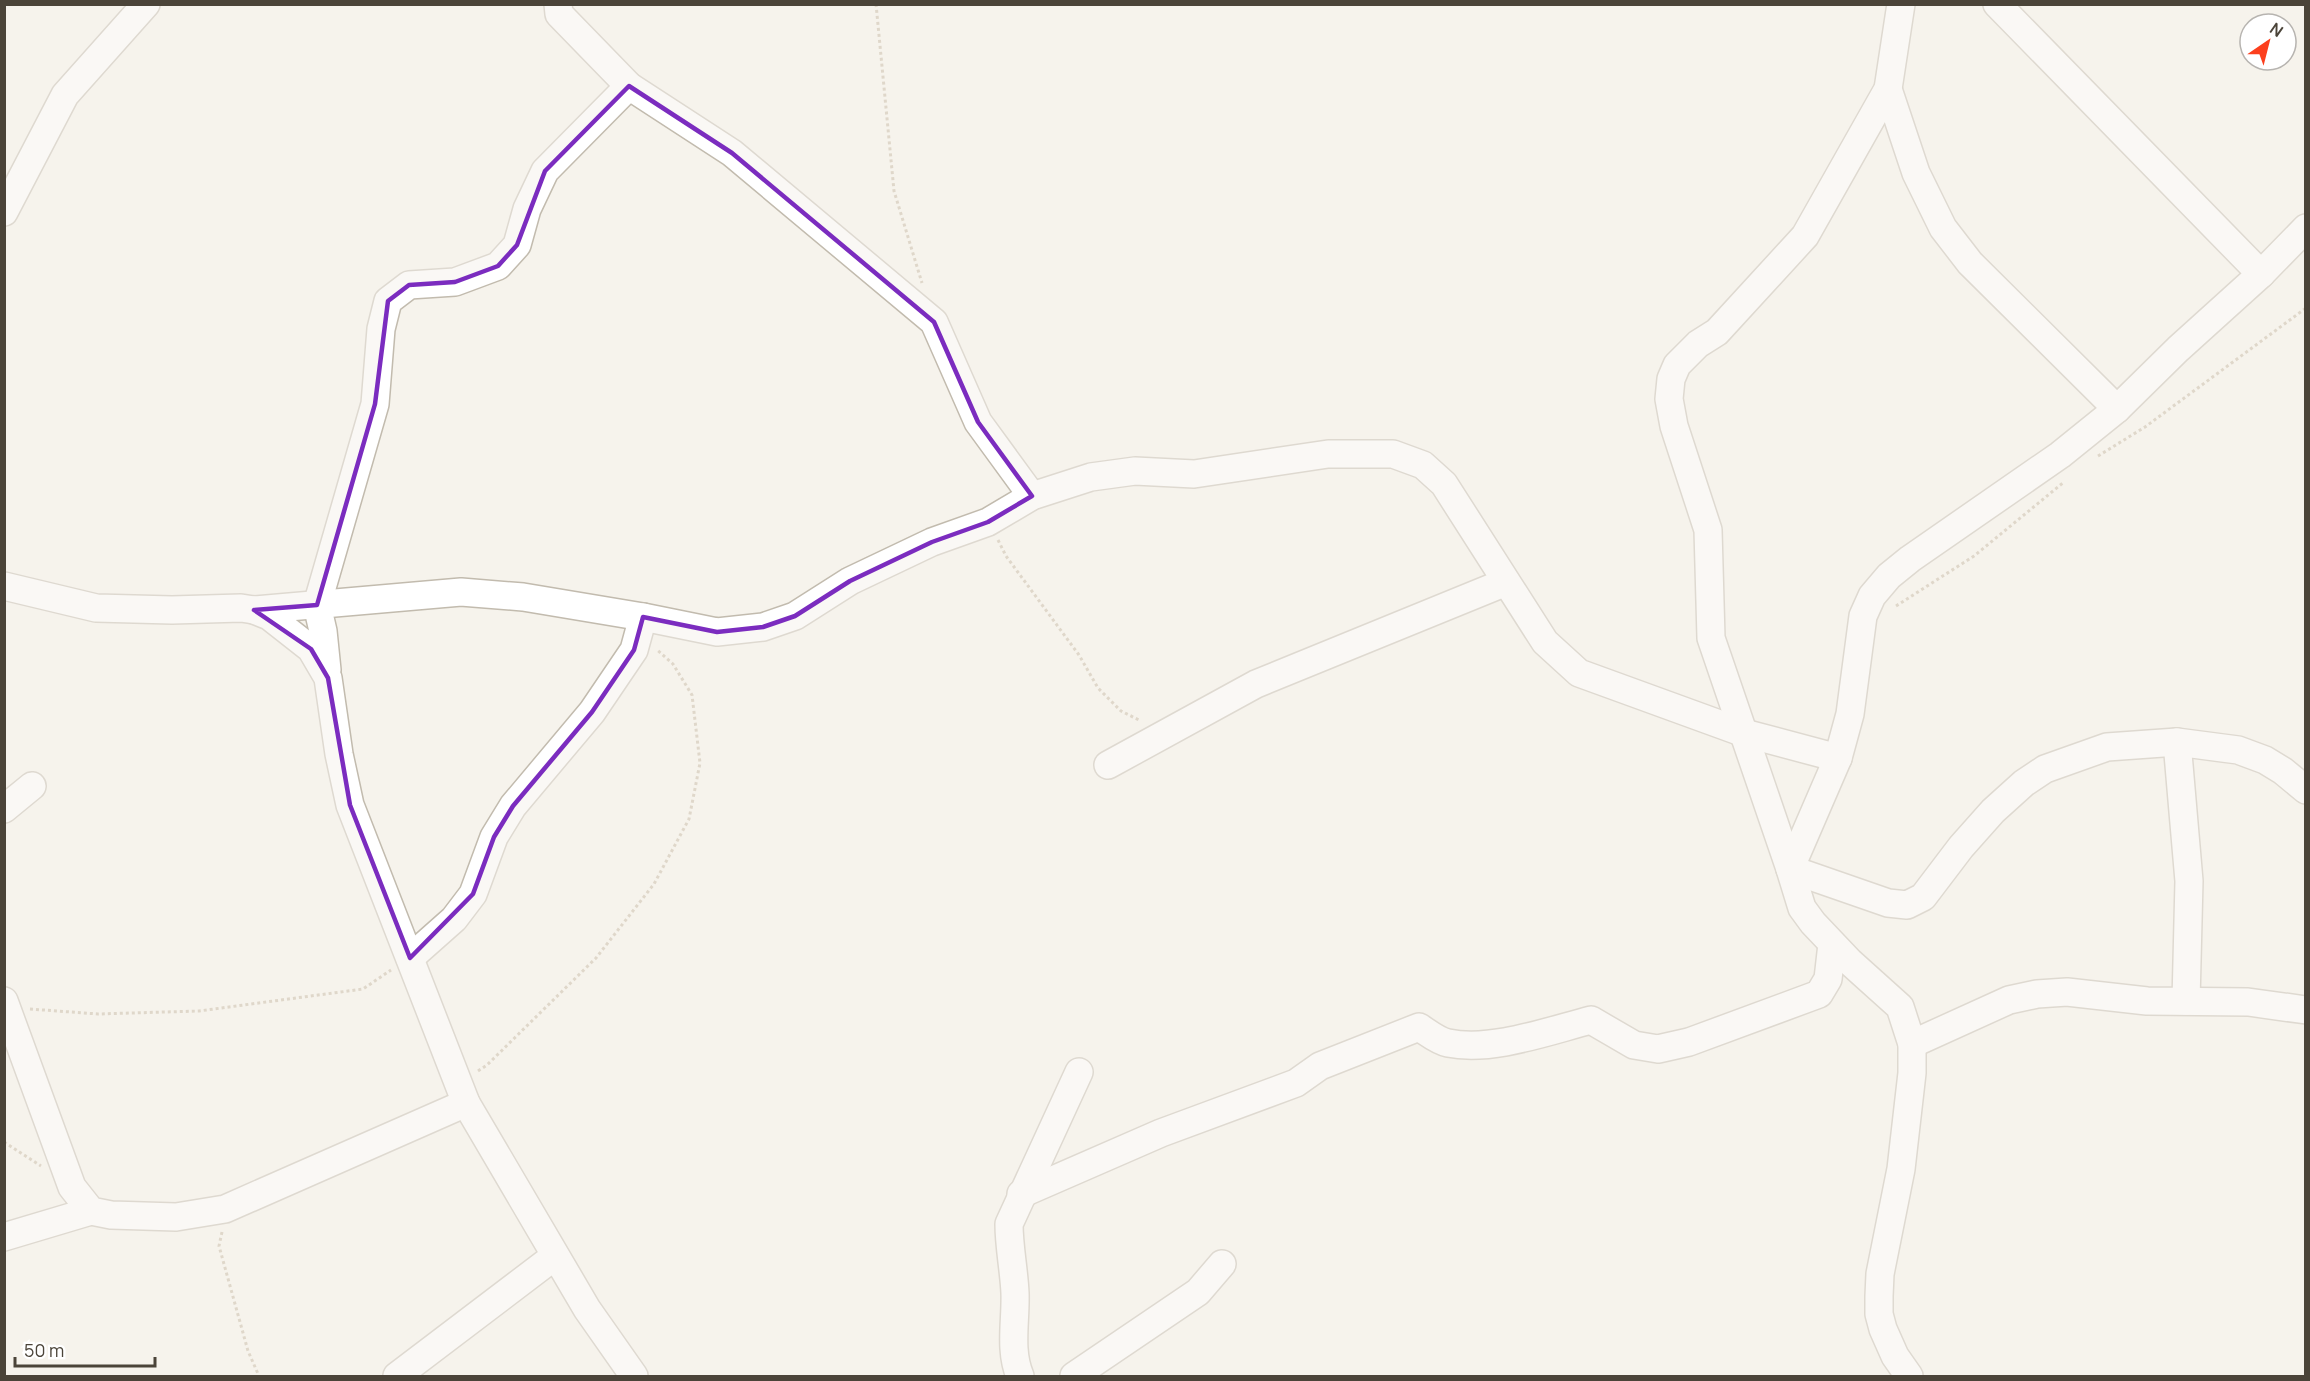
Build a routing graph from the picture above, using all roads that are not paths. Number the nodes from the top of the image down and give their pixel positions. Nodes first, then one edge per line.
1 (146, 4) edge
2 (1901, 4) edge
3 (1997, 4) edge
4 (554, 8) edge
5 (629, 86) junction
6 (1888, 89) junction
7 (4, 213) edge
8 (2306, 228) edge
9 (2261, 274) junction
10 (2117, 410) junction
11 (1032, 496) junction
12 (1506, 582) junction
13 (4, 586) edge
14 (317, 604) junction
15 (254, 610) junction
16 (641, 626) junction
17 (328, 678) junction
18 (1744, 733) junction
19 (2177, 742) junction
20 (1838, 758) junction
21 (1108, 765) dead end
22 (32, 786) dead end
23 (2306, 790) edge
24 (4, 809) edge
25 (1790, 869) junction
26 (1832, 944) junction
27 (410, 958) junction
28 (2186, 1001) junction
29 (6, 1005) edge
30 (2306, 1010) edge
31 (1912, 1044) junction
32 (1079, 1072) dead end
33 (463, 1094) junction
34 (1022, 1194) junction
35 (91, 1211) junction
36 (4, 1237) edge
37 (555, 1256) junction
38 (1222, 1264) dead end
39 (1088, 1373) edge
40 (397, 1377) edge
41 (634, 1377) edge
42 (1020, 1377) edge
43 (1909, 1377) edge

1 - 7 street
2 - 6 street
3 - 9 street
4 - 5 street
5 - 11 street
5 - 14 street
6 - 10 street
6 - 18 street
8 - 9 street
9 - 10 street
10 - 20 street
11 - 12 street
11 - 16 street
12 - 18 street
12 - 21 street
13 - 15 street
14 - 15 street
14 - 16 street
14 - 17 street
15 - 17 street
16 - 27 street
17 - 27 street
18 - 20 street
18 - 25 street
19 - 23 street
19 - 25 street
19 - 28 street
20 - 25 street
22 - 24 street
25 - 26 street
26 - 31 street
26 - 34 street
27 - 33 street
28 - 30 street
28 - 31 street
29 - 35 street
31 - 43 street
32 - 34 street
33 - 35 street
33 - 37 street
34 - 42 street
35 - 36 street
37 - 40 street
37 - 41 street
38 - 39 street

